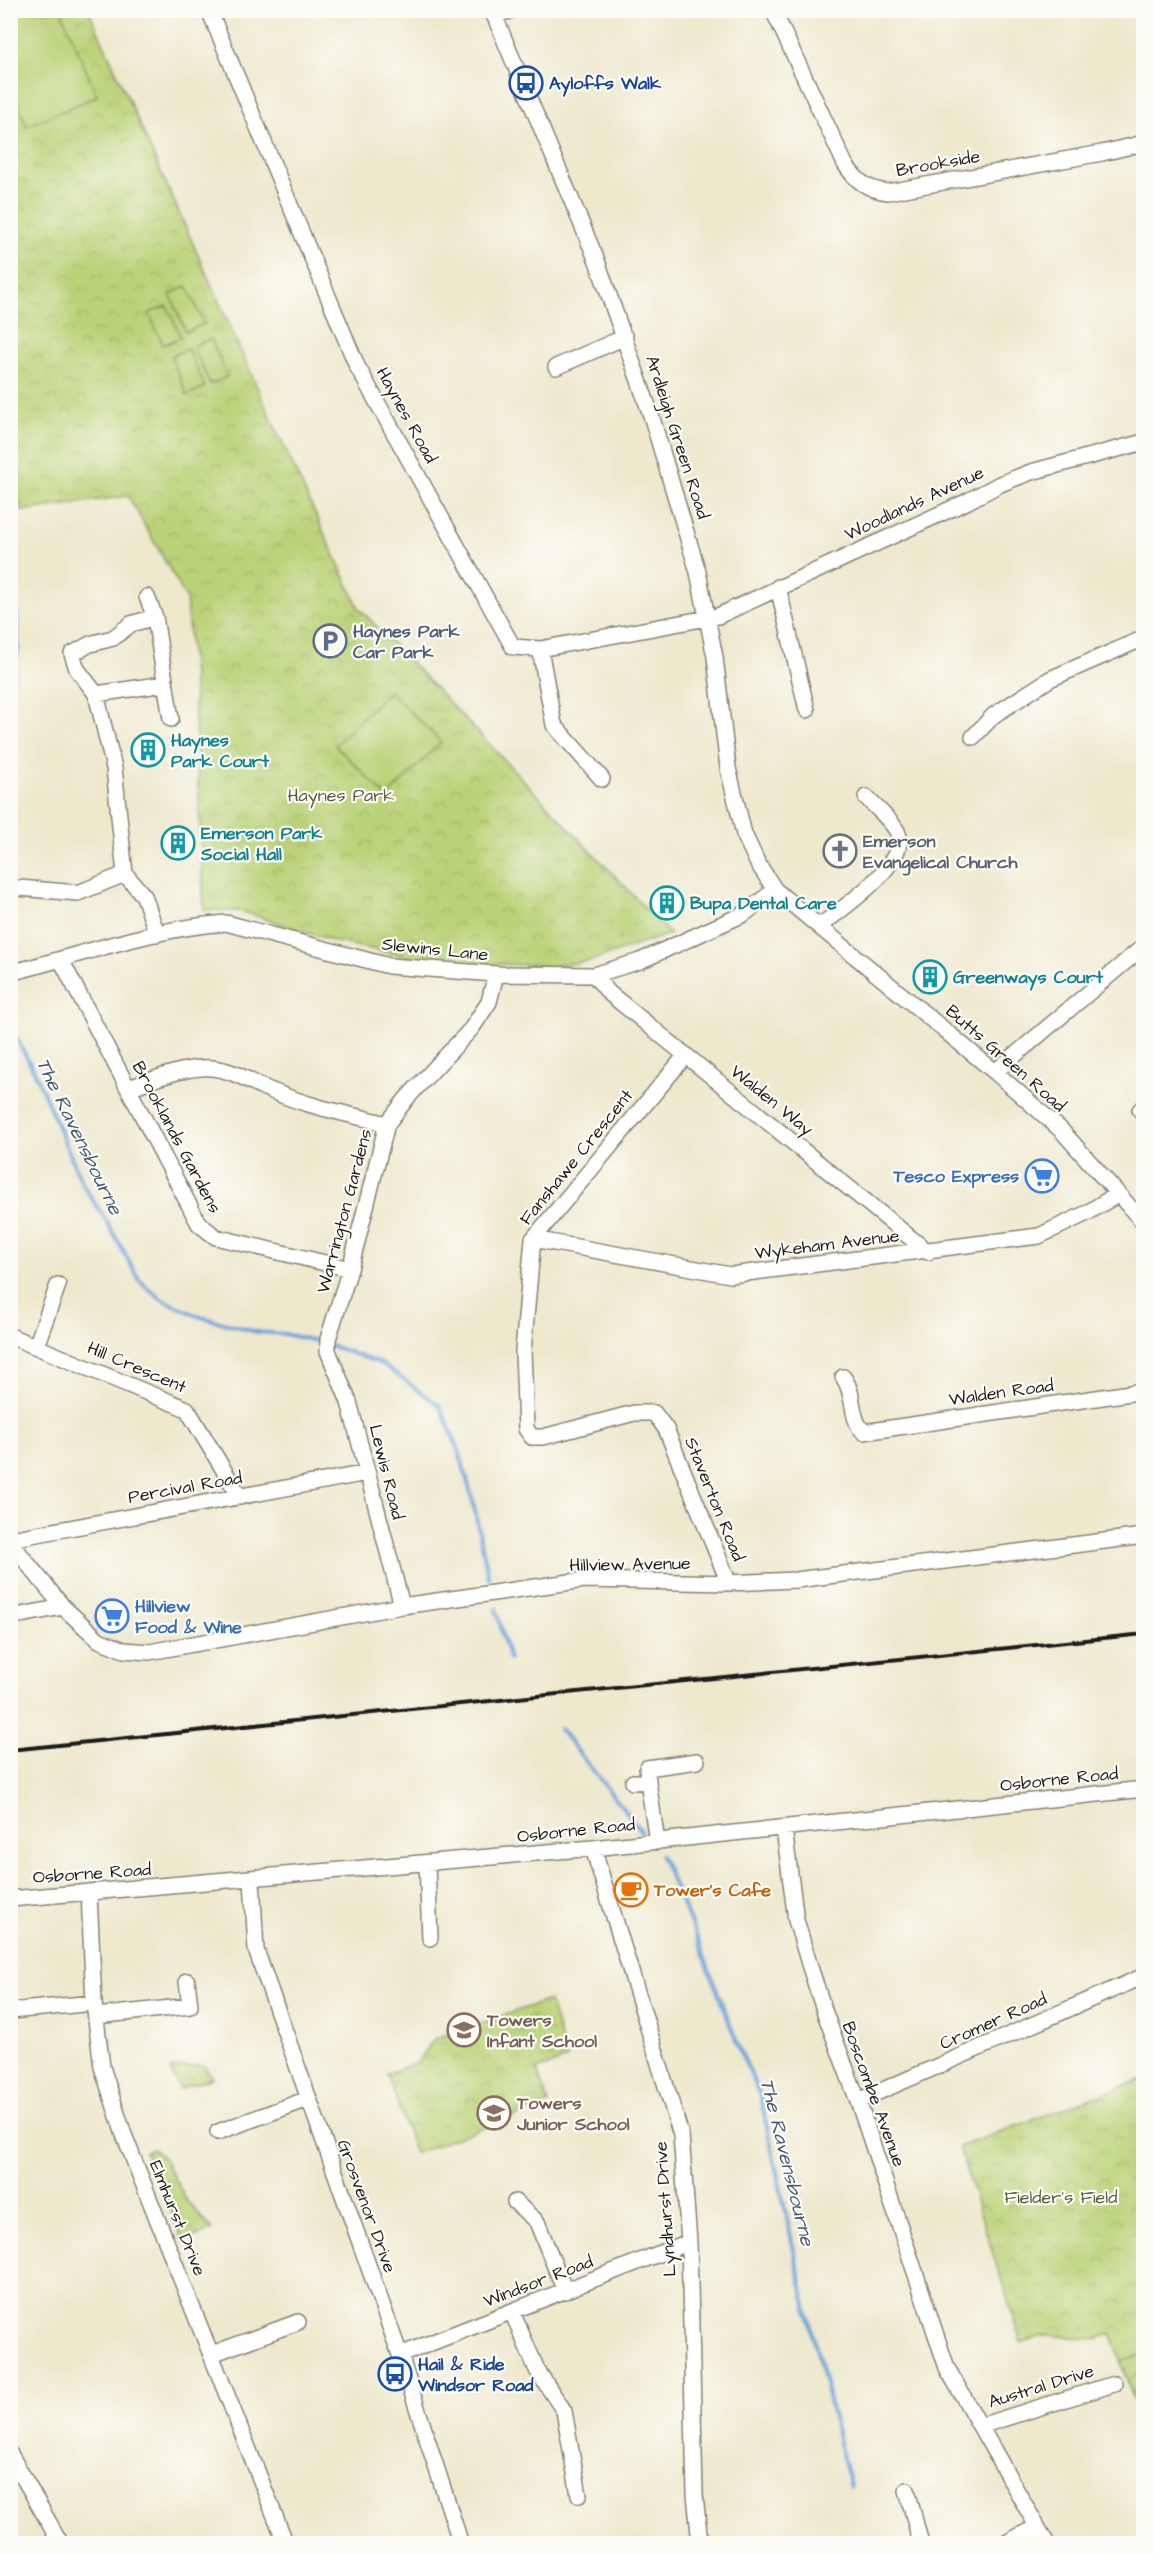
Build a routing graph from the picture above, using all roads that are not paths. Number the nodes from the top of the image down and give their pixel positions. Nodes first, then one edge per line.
1 (209, 10) edge
2 (512, 10) edge
3 (772, 10) edge
4 (493, 13) edge
5 (1143, 143) edge
6 (625, 337) junction
7 (556, 367) dead end
8 (1143, 442) edge
9 (778, 587) junction
10 (147, 597) dead end
11 (155, 617) junction
12 (708, 619) junction
13 (1143, 638) edge
14 (540, 650) junction
15 (165, 684) junction
16 (96, 694) junction
17 (807, 710) dead end
18 (171, 719) dead end
19 (973, 737) dead end
20 (602, 779) dead end
21 (866, 797) dead end
22 (125, 874) junction
23 (19, 888) dead end
24 (775, 890) junction
25 (820, 926) junction
26 (157, 934) junction
27 (1143, 946) edge
28 (61, 960) junction
29 (10, 973) edge
30 (496, 974) junction
31 (594, 975) junction
32 (686, 1055) junction
33 (995, 1072) junction
34 (128, 1088) junction
35 (387, 1124) junction
36 (1118, 1194) junction
37 (1143, 1223) edge
38 (533, 1239) junction
39 (928, 1252) junction
40 (350, 1269) junction
41 (58, 1285) dead end
42 (10, 1336) edge
43 (328, 1345) joint
44 (36, 1346) junction
45 (843, 1377) dead end
46 (1143, 1391) edge
47 (666, 1429) joint
48 (367, 1473) junction
49 (240, 1497) junction
50 (1143, 1536) edge
51 (10, 1541) edge
52 (729, 1583) junction
53 (402, 1606) junction
54 (63, 1607) junction
55 (10, 1617) edge
56 (697, 1761) dead end
57 (1143, 1789) edge
58 (784, 1829) junction
59 (657, 1842) junction
60 (593, 1848) junction
61 (427, 1864) junction
62 (252, 1880) junction
63 (89, 1893) junction
64 (10, 1899) edge
65 (430, 1938) dead end
66 (1143, 1976) edge
67 (187, 1981) dead end
68 (95, 2010) junction
69 (10, 2011) edge
70 (308, 2099) junction
71 (858, 2101) junction
72 (218, 2132) dead end
73 (515, 2202) dead end
74 (689, 2242) junction
75 (565, 2291) junction
76 (512, 2312) junction
77 (298, 2322) dead end
78 (212, 2354) junction
79 (400, 2355) junction
80 (1114, 2384) dead end
81 (980, 2426) junction
82 (10, 2454) edge
83 (907, 2490) dead end
84 (579, 2495) dead end
85 (1036, 2527) junction
86 (61, 2544) edge
87 (286, 2544) edge
88 (462, 2544) edge
89 (700, 2544) edge
90 (921, 2544) edge
91 (1004, 2544) edge
92 (1047, 2544) edge

1 - 14 street, Haynes Road
2 - 4 street
3 - 5 street, Brookside
4 - 6 street, Ardleigh Green Road
6 - 7 street
6 - 12 street, Ardleigh Green Road
8 - 9 street, Woodlands Avenue
9 - 12 street, Woodlands Avenue
9 - 17 street
10 - 11 street
11 - 15 street
11 - 16 street
12 - 14 street, Haynes Road
12 - 24 street, Ardleigh Green Road
13 - 19 street
14 - 20 street
15 - 16 street
15 - 18 street
16 - 22 street
21 - 25 street
22 - 23 street
22 - 26 street
24 - 25 street, Butts Green Road
24 - 31 street, Slewins Lane
25 - 33 street, Butts Green Road
26 - 28 street, Slewins Lane
26 - 30 street, Slewins Lane
27 - 33 street
28 - 29 street, Slewins Lane
28 - 34 street, Brooklands Gardens
30 - 31 street, Slewins Lane
30 - 35 street, Warrington Gardens
31 - 32 street, Walden Way
32 - 38 street, Fanshawe Crescent
32 - 39 street, Walden Way
33 - 36 street, Butts Green Road
34 - 35 street
34 - 40 street, Brooklands Gardens
35 - 40 street, Warrington Gardens
36 - 37 street, Butts Green Road
36 - 39 street, Wykeham Avenue
38 - 39 street, Wykeham Avenue
38 - 47 street, Fanshawe Crescent
40 - 43 street, Warrington Gardens
41 - 44 street
42 - 44 street, Hill Crescent
43 - 48 street, Lewis Road
44 - 49 street, Hill Crescent
45 - 46 street, Walden Road
47 - 52 street, Staverton Road
48 - 49 street, Percival Road
48 - 53 street, Lewis Road
49 - 51 street, Percival Road
50 - 52 street, Hillview Avenue
51 - 54 street, Hillview Avenue
52 - 53 street, Hillview Avenue
53 - 54 street, Hillview Avenue
54 - 55 street
56 - 59 street
57 - 58 street, Osborne Road
58 - 59 street, Osborne Road
58 - 71 street, Boscombe Avenue
59 - 60 street, Osborne Road
60 - 61 street, Osborne Road
60 - 74 street, Lyndhurst Drive
61 - 62 street, Osborne Road
61 - 65 street
62 - 63 street, Osborne Road
62 - 70 street, Grosvenor Drive
63 - 64 street, Osborne Road
63 - 68 street, Elmhurst Drive
66 - 71 street, Cromer Road
67 - 68 street
68 - 69 street
68 - 78 street, Elmhurst Drive
70 - 72 street
70 - 79 street, Grosvenor Drive
71 - 81 street, Boscombe Avenue
73 - 75 street
74 - 75 street, Windsor Road
74 - 89 street, Lyndhurst Drive
75 - 76 street, Windsor Road
76 - 79 street, Windsor Road
76 - 84 street
77 - 78 street
78 - 87 street, Elmhurst Drive
79 - 88 street, Grosvenor Drive
80 - 81 street, Austral Drive
81 - 85 street, Boscombe Avenue
82 - 86 street
83 - 90 street
85 - 91 street
85 - 92 street, Boscombe Avenue

